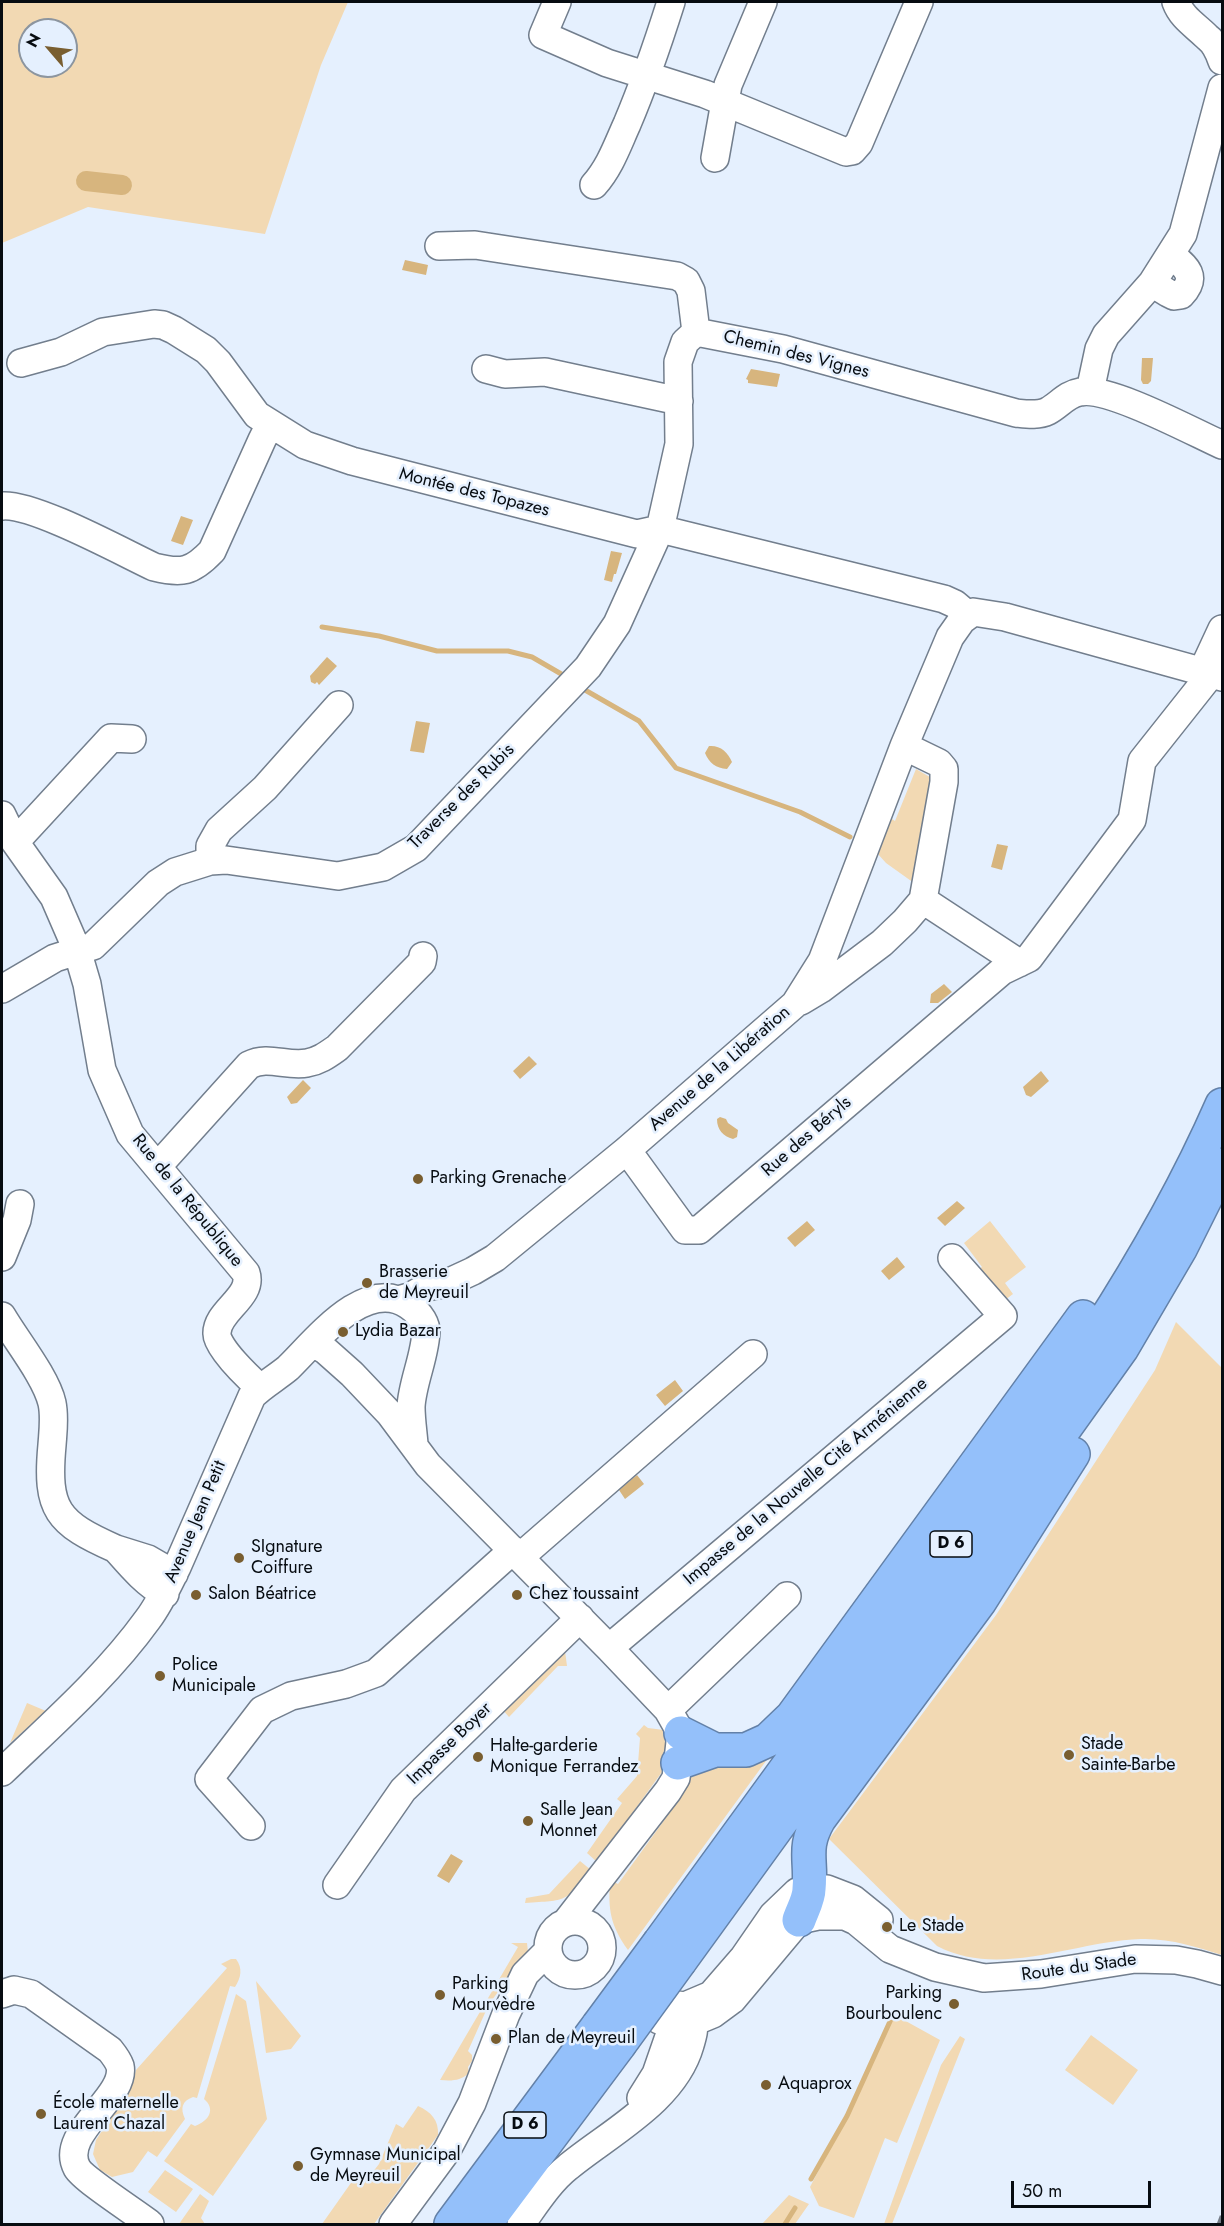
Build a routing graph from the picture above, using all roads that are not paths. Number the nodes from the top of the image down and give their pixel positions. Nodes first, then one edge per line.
1 (557, 2) edge
2 (671, 2) edge
3 (763, 2) edge
4 (919, 2) edge
5 (1176, 2) edge
6 (1222, 61) edge
7 (647, 75) junction
8 (1222, 88) edge
9 (725, 103) junction
10 (714, 158) dead end
11 (594, 185) dead end
12 (439, 246) dead end
13 (696, 332) junction
14 (21, 363) dead end
15 (486, 369) dead end
16 (1090, 391) junction
17 (679, 401) junction
18 (274, 427) junction
19 (1222, 445) edge
20 (2, 506) edge
21 (660, 530) junction
22 (968, 615) junction
23 (1222, 629) edge
24 (1212, 674) edge
25 (339, 705) dead end
26 (132, 739) dead end
27 (904, 746) junction
28 (2, 815) edge
29 (15, 842) junction
30 (210, 861) junction
31 (922, 900) junction
32 (77, 950) junction
33 (423, 956) dead end
34 (1010, 967) junction
35 (2, 989) edge
36 (795, 1004) junction
37 (1218, 1116) edge
38 (627, 1150) junction
39 (158, 1166) junction
40 (1222, 1167) edge
41 (20, 1204) dead end
42 (2, 1257) edge
43 (952, 1258) dead end
44 (447, 1282) junction
45 (398, 1300) junction
46 (2, 1316) edge
47 (426, 1329) junction
48 (313, 1343) junction
49 (753, 1354) dead end
50 (260, 1388) junction
51 (401, 1411) junction
52 (516, 1554) junction
53 (169, 1584) junction
54 (788, 1596) dead end
55 (580, 1618) junction
56 (609, 1648) junction
57 (676, 1736) junction
58 (2, 1772) edge
59 (251, 1826) dead end
60 (605, 1873) junction
61 (337, 1885) dead end
62 (810, 1890) junction
63 (799, 1920) junction
64 (567, 1921) junction
65 (670, 1951) junction
66 (606, 1959) junction
67 (562, 1967) junction
68 (935, 1967) junction
69 (1222, 1971) edge
70 (2, 1994) edge
71 (676, 2016) junction
72 (608, 2035) junction
73 (150, 2224) edge
74 (393, 2224) edge
75 (451, 2224) edge
76 (485, 2224) edge
77 (521, 2224) edge

1 - 7 street
2 - 7 street
3 - 9 street
4 - 9 street
5 - 6 street
7 - 9 street
7 - 11 street
8 - 16 street
9 - 10 street
12 - 13 street
13 - 16 street, Chemin des Vignes
13 - 17 street
14 - 18 street, Montée des Topazes
15 - 17 street
16 - 19 street
17 - 21 street
18 - 20 street
18 - 21 street, Montée des Topazes
21 - 22 street, Montée des Topazes
21 - 30 street, Traverse des Rubis
22 - 24 street
22 - 27 street, Avenue de la Libération
23 - 24 street
24 - 34 street
25 - 30 street
26 - 29 street
27 - 31 street
27 - 36 street, Avenue de la Libération
28 - 29 street, Rue de la République
29 - 32 street, Rue de la République
30 - 32 street, Traverse des Rubis
31 - 34 street
31 - 36 street
32 - 35 street, Traverse des Rubis
32 - 39 street, Rue de la République
33 - 39 street
34 - 38 street, Rue des Béryls
36 - 38 street, Avenue de la Libération
37 - 57 highway
37 - 65 highway, D 6
38 - 44 street, Avenue de la Libération
39 - 50 street, Rue de la République
40 - 62 highway
40 - 65 highway, D 6
41 - 42 street
43 - 56 street, Impasse de la Nouvelle Cité Arménienne
44 - 45 street, Avenue de la Libération
44 - 47 street
45 - 47 street
45 - 48 street, Avenue Jean Petit
46 - 53 street
47 - 51 street
48 - 50 street, Avenue Jean Petit
48 - 51 street
49 - 52 street
50 - 53 street, Avenue Jean Petit
51 - 52 street
52 - 55 street
52 - 59 street
53 - 58 street, Avenue Jean Petit
54 - 57 street
55 - 56 street
55 - 61 street, Impasse Boyer
56 - 57 street
57 - 60 street
60 - 64 street
60 - 66 street
62 - 63 highway
62 - 68 street, Route du Stade
62 - 71 street
63 - 68 street, Route du Stade
63 - 71 street
64 - 66 street
64 - 67 street
65 - 72 highway, D 6, bridge
66 - 67 street
67 - 74 street
68 - 69 street, Route du Stade
70 - 73 street
71 - 77 street
72 - 75 highway, D 6
72 - 76 highway, D 6

